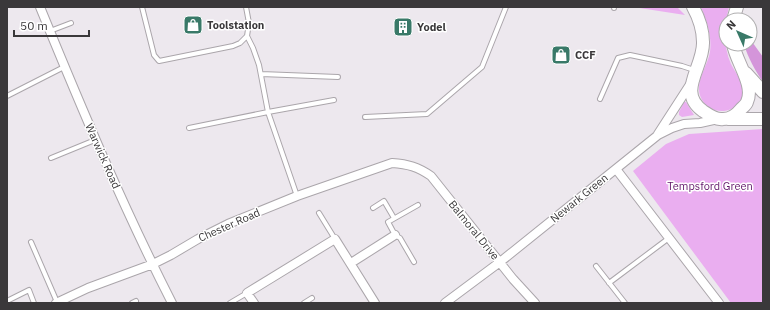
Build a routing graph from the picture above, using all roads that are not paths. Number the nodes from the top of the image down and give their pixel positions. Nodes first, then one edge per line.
1 (40, 7) edge
2 (142, 7) edge
3 (246, 7) edge
4 (506, 7) edge
5 (692, 7) edge
6 (71, 23) dead end
7 (49, 31) junction
8 (247, 36) junction
9 (735, 52) edge
10 (64, 67) junction
11 (696, 71) junction
12 (744, 71) junction
13 (260, 74) junction
14 (338, 77) dead end
15 (691, 83) junction
16 (763, 92) edge
17 (7, 96) edge
18 (600, 99) dead end
19 (334, 100) dead end
20 (268, 112) junction
21 (365, 117) dead end
22 (721, 119) junction
23 (763, 119) edge
24 (189, 128) dead end
25 (658, 135) junction
26 (95, 140) junction
27 (51, 158) dead end
28 (408, 164) joint
29 (616, 169) junction
30 (297, 196) junction
31 (418, 205) dead end
32 (373, 208) dead end
33 (319, 213) dead end
34 (394, 218) junction
35 (395, 235) junction
36 (669, 238) junction
37 (335, 239) junction
38 (31, 242) dead end
39 (414, 262) dead end
40 (500, 262) junction
41 (351, 263) junction
42 (153, 264) junction
43 (596, 266) dead end
44 (609, 283) junction
45 (247, 293) junction
46 (312, 298) dead end
47 (7, 301) edge
48 (450, 302) edge
49 (34, 303) edge
50 (57, 303) edge
51 (172, 303) edge
52 (230, 303) edge
53 (254, 303) edge
54 (304, 303) edge
55 (375, 303) edge
56 (535, 303) edge
57 (625, 303) edge
58 (719, 303) edge

1 - 7 street, Warwick Road
2 - 8 lane
3 - 8 lane
4 - 21 lane
5 - 11 main road
6 - 7 lane
7 - 10 street, Warwick Road
8 - 13 lane
9 - 12 main road
10 - 17 lane
10 - 26 street, Warwick Road
11 - 15 main road
11 - 18 lane
12 - 16 main road
12 - 22 main road
13 - 14 lane
13 - 20 lane
15 - 22 main road
15 - 25 street, Newark Green
19 - 20 lane
20 - 24 lane
20 - 30 lane
22 - 23 main road
22 - 25 street, Newark Green
25 - 29 street, Newark Green
26 - 27 lane
26 - 42 street, Warwick Road
28 - 30 street, Chester Road
28 - 40 street, Balmoral Drive
29 - 36 street
29 - 40 street, Newark Green
30 - 42 street, Chester Road
31 - 34 lane
32 - 34 lane
33 - 37 lane
34 - 35 lane
35 - 39 lane
35 - 41 street
36 - 44 lane
36 - 58 street
37 - 41 street
37 - 45 street
38 - 50 lane
40 - 48 street, Newark Green
40 - 56 street, Balmoral Drive
41 - 55 street
42 - 50 street, Chester Road
42 - 51 street, Warwick Road
43 - 44 lane
44 - 57 lane
45 - 52 lane
45 - 53 street
46 - 54 lane
47 - 49 lane

